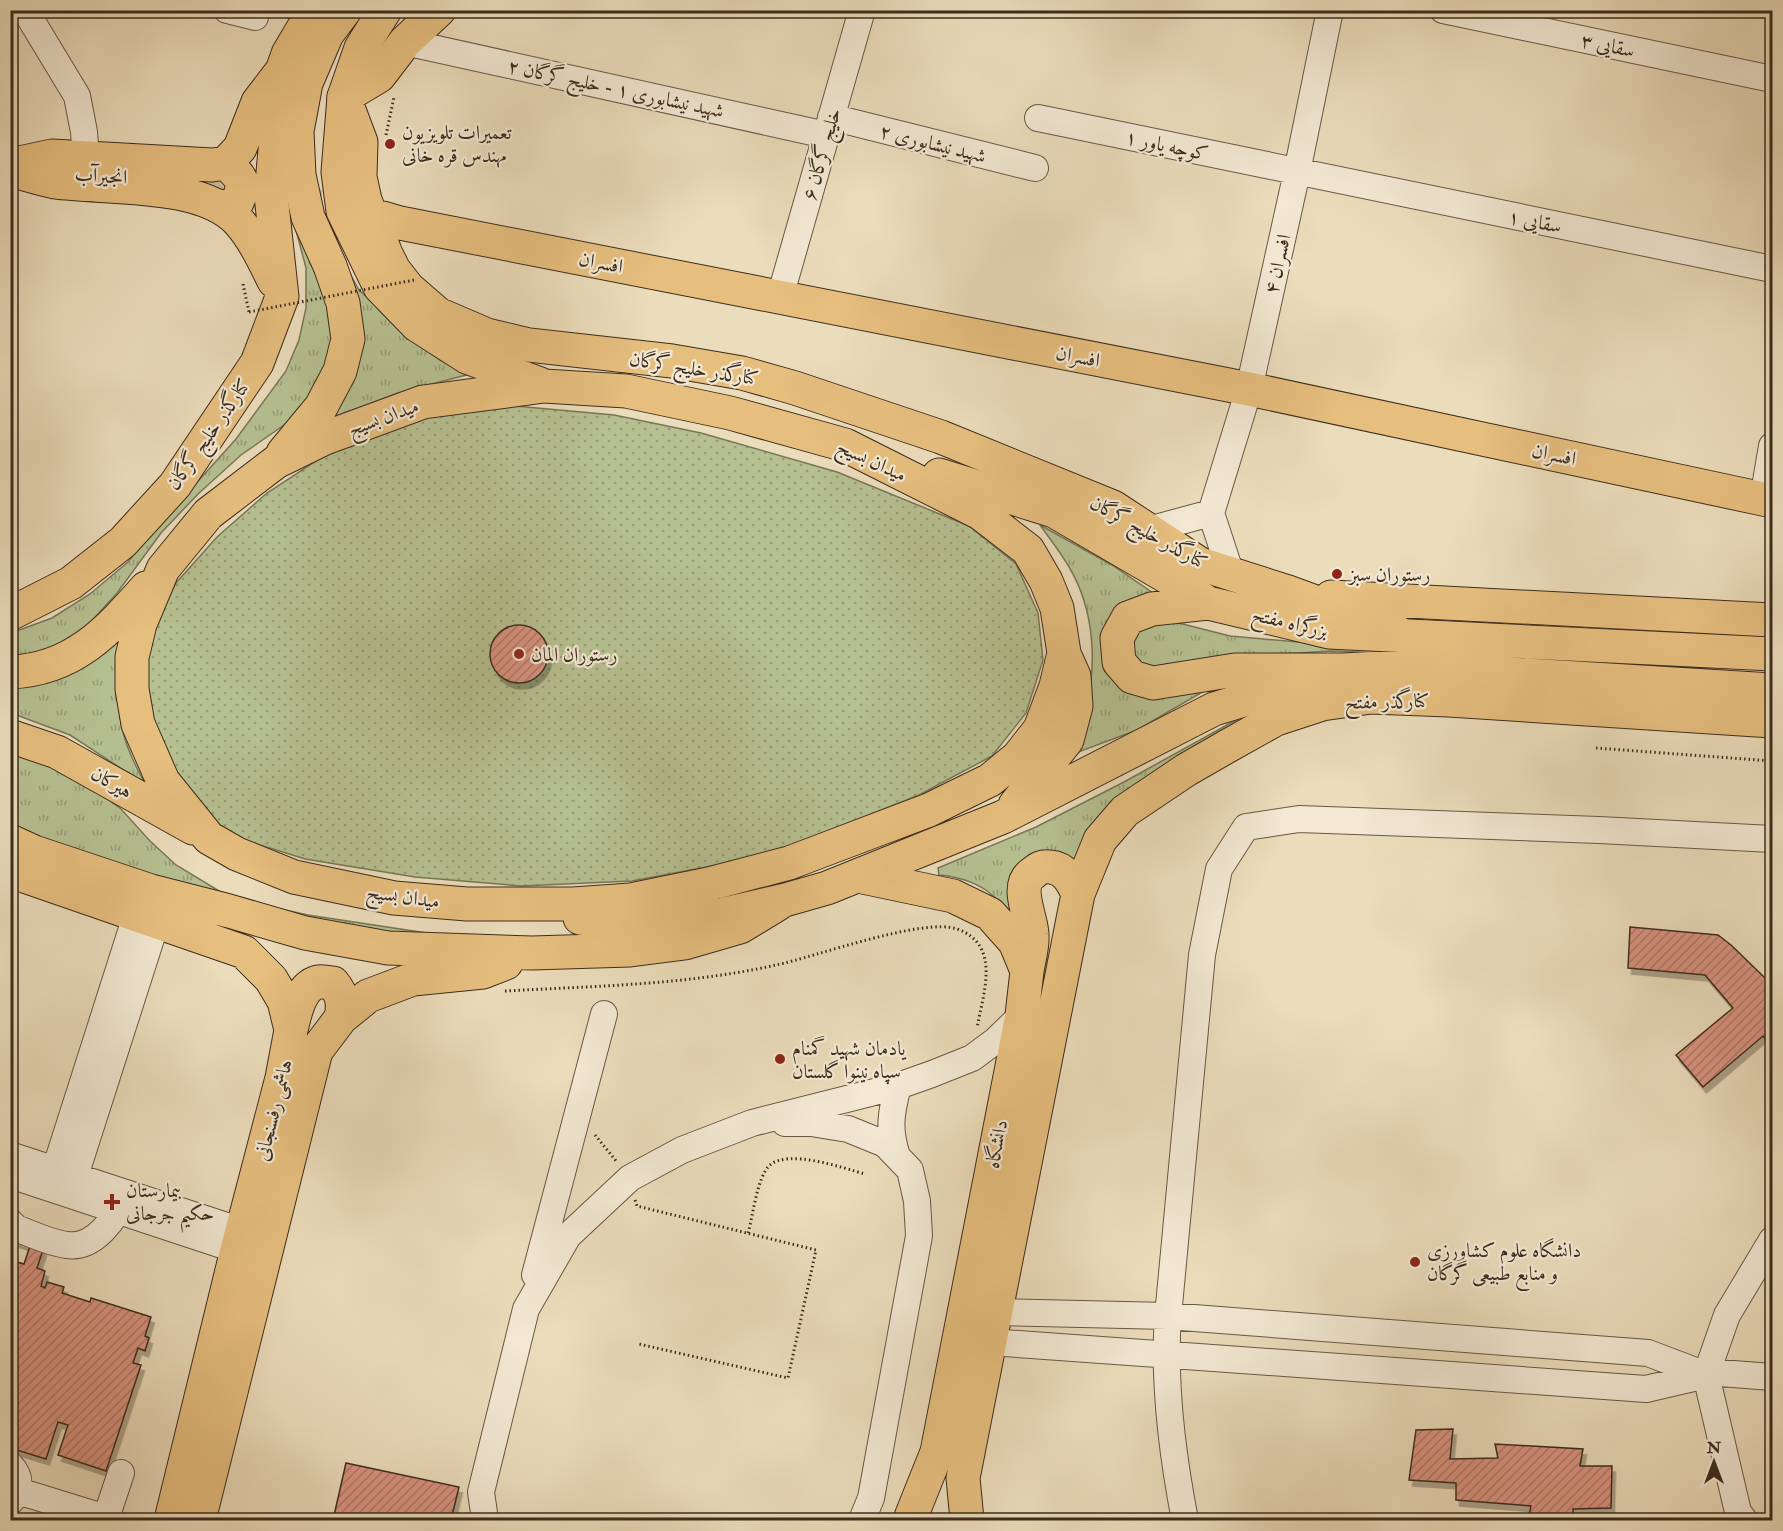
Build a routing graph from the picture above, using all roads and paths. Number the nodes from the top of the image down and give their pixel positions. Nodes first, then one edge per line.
1 (26, 10) edge
2 (228, 10) edge
3 (314, 10) edge
4 (345, 10) edge
5 (385, 10) edge
6 (439, 10) edge
7 (862, 10) edge
8 (1330, 10) edge
9 (1443, 10) edge
10 (255, 17) dead end
11 (405, 42) junction
12 (282, 71) junction
13 (1773, 79) edge
14 (394, 96) dead end
15 (344, 97) junction
16 (1038, 118) dead end
17 (829, 126) junction
18 (385, 140) dead end
19 (86, 158) junction
20 (226, 163) junction
21 (10, 168) edge
22 (1035, 168) dead end
23 (1297, 172) junction
24 (191, 182) tunnel mouth
25 (222, 208) junction
26 (389, 213) junction
27 (1773, 269) edge
28 (414, 280) dead end
29 (243, 284) dead end
30 (282, 297) junction
31 (780, 297) junction
32 (544, 386) junction
33 (1249, 389) junction
34 (844, 444) junction
35 (1773, 446) edge
36 (276, 462) junction
37 (1768, 500) edge
38 (1211, 513) junction
39 (1148, 530) junction
40 (164, 569) junction
41 (1231, 574) junction
42 (1288, 592) junction
43 (1208, 603) junction
44 (10, 614) edge
45 (1773, 620) edge
46 (1413, 638) junction
47 (1064, 653) junction
48 (1773, 654) edge
49 (1344, 670) junction
50 (10, 672) edge
51 (1773, 690) edge
52 (1773, 721) edge
53 (10, 736) edge
54 (1596, 748) dead end
55 (1773, 760) edge
56 (1003, 817) junction
57 (209, 838) junction
58 (1773, 839) edge
59 (10, 841) edge
60 (10, 868) edge
61 (858, 876) junction
62 (1078, 894) junction
63 (785, 900) junction
64 (468, 904) junction
65 (146, 919) junction
66 (532, 953) junction
67 (1027, 971) junction
68 (604, 1014) dead end
69 (1022, 1015) junction
70 (341, 1017) junction
71 (291, 1030) junction
72 (1014, 1053) junction
73 (1046, 1059) junction
74 (898, 1086) junction
75 (578, 1114) junction
76 (752, 1123) junction
77 (10, 1155) edge
78 (897, 1156) junction
79 (65, 1173) junction
80 (865, 1174) dead end
81 (10, 1175) edge
82 (630, 1178) junction
83 (122, 1202) junction
84 (10, 1221) edge
85 (748, 1233) junction
86 (240, 1240) junction
87 (1773, 1240) edge
88 (526, 1309) junction
89 (1168, 1316) junction
90 (993, 1327) junction
91 (639, 1344) dead end
92 (1165, 1355) junction
93 (1706, 1374) junction
94 (1773, 1377) edge
95 (10, 1465) edge
96 (121, 1473) dead end
97 (14, 1496) edge
98 (46, 1511) edge
99 (908, 1519) edge
100 (109, 1520) edge
101 (171, 1521) edge
102 (200, 1521) edge
103 (486, 1521) edge
104 (862, 1521) edge
105 (953, 1521) edge
106 (967, 1521) edge
107 (1185, 1521) edge
108 (1744, 1521) edge

1 - 19 street
2 - 10 street
3 - 12 main road, کنارگذر خلیج گرگان
4 - 36 main road
5 - 15 main road
6 - 11 main road
7 - 17 street, خلیج گرگان ۶
8 - 23 street, افسران ۴
9 - 13 street, سقایی ۳
11 - 15 main road
11 - 17 street, شهید نیشابوری ۱ - خلیج گرگان ۲
12 - 20 main road
12 - 30 main road, کنارگذر خلیج گرگان
14 - 18 path
15 - 26 main road, کنارگذر خلیج گرگان
15 - 32 main road
16 - 23 street, کوچه یاور ۱
17 - 22 street, شهید نیشابوری ۲
17 - 31 street, خلیج گرگان ۶
19 - 20 main road
19 - 21 main road
20 - 25 main road
21 - 24 main road, انجیرآب
21 - 25 main road
23 - 27 street, سقایی ۱
23 - 33 street, افسران ۴
25 - 30 main road
26 - 31 main road, افسران
26 - 39 main road, کنارگذر خلیج گرگان
28 - 29 path, bridge
30 - 44 main road, کنارگذر خلیج گرگان
31 - 33 main road, افسران
32 - 34 main road, میدان بسیج
32 - 36 main road, میدان بسیج
33 - 37 main road, افسران
33 - 38 street, افسران ۴
34 - 43 main road, بزرگراه مفتح
34 - 47 main road, میدان بسیج
35 - 37 street
36 - 40 main road, میدان بسیج
38 - 39 street
38 - 41 street
39 - 41 main road, کنارگذر خلیج گرگان
40 - 50 main road
40 - 57 main road, میدان بسیج
41 - 42 main road, کنارگذر خلیج گرگان
42 - 45 main road
42 - 46 main road
43 - 46 main road, بزرگراه مفتح
43 - 49 main road
46 - 48 main road, بزرگراه مفتح
47 - 56 main road
47 - 64 main road, میدان بسیج
49 - 51 main road
49 - 56 main road
52 - 62 main road, کنارگذر مفتح
53 - 57 main road, هیرکان
54 - 55 path
56 - 61 main road
57 - 64 main road, میدان بسیج
58 - 89 street
59 - 66 main road
60 - 65 main road, هاشمی رفسنجانی
61 - 63 main road
61 - 67 main road, دانشگاه
62 - 67 main road
62 - 73 main road, دانشگاه
63 - 64 main road
63 - 66 main road
65 - 71 main road, هاشمی رفسنجانی
65 - 79 street
66 - 70 main road, هاشمی رفسنجانی
67 - 69 main road, دانشگاه
68 - 75 street
69 - 72 main road, دانشگاه
69 - 74 street
70 - 71 main road
70 - 102 main road, هاشمی رفسنجانی
71 - 86 main road, هاشمی رفسنجانی
72 - 73 main road
72 - 99 main road, دانشگاه
73 - 90 main road, دانشگاه
74 - 76 street
74 - 78 street
75 - 82 path
75 - 88 street
76 - 78 street
76 - 82 street
77 - 79 street
78 - 104 street
79 - 83 street
80 - 85 path
81 - 83 street
82 - 85 path
82 - 88 street
83 - 84 street
83 - 86 street
85 - 91 path
86 - 101 main road, هاشمی رفسنجانی
87 - 93 street
88 - 103 street
89 - 90 street
89 - 92 street
89 - 93 street
90 - 92 street
90 - 106 main road, دانشگاه
92 - 93 street
92 - 107 street
93 - 94 street
93 - 108 street
95 - 97 street
96 - 100 street
97 - 98 street
98 - 100 street
99 - 105 main road

